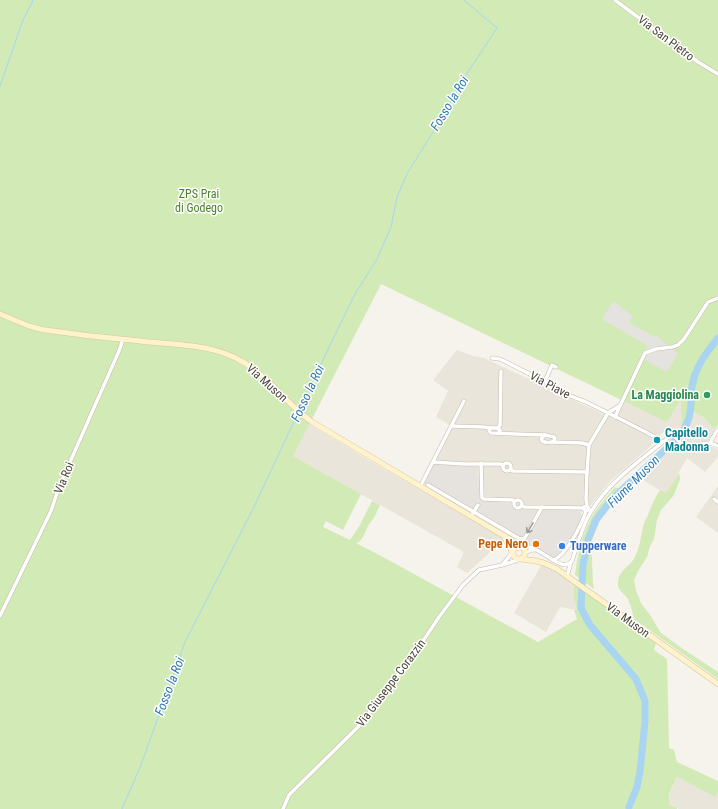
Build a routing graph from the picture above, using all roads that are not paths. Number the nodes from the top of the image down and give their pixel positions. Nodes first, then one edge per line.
1 (615, 0) edge
2 (718, 74) edge
3 (718, 298) edge
4 (0, 314) edge
5 (123, 339) junction
6 (492, 358) dead end
7 (556, 367) dead end
8 (501, 371) dead end
9 (545, 381) junction
10 (464, 401) dead end
11 (620, 405) junction
12 (608, 413) junction
13 (615, 417) junction
14 (451, 426) junction
15 (718, 430) edge
16 (500, 432) junction
17 (538, 435) junction
18 (545, 435) junction
19 (542, 439) junction
20 (555, 442) junction
21 (662, 442) junction
22 (710, 443) junction
23 (589, 445) junction
24 (718, 446) edge
25 (433, 462) junction
26 (481, 463) junction
27 (587, 472) junction
28 (428, 485) dead end
29 (420, 487) junction
30 (438, 494) junction
31 (483, 498) junction
32 (714, 499) dead end
33 (718, 502) edge
34 (542, 508) junction
35 (585, 508) junction
36 (472, 514) junction
37 (503, 536) junction
38 (520, 547) junction
39 (536, 550) junction
40 (512, 552) junction
41 (525, 553) junction
42 (519, 560) junction
43 (553, 560) junction
44 (536, 561) junction
45 (570, 563) junction
46 (502, 565) junction
47 (567, 576) junction
48 (0, 616) edge
49 (718, 684) edge
50 (283, 809) edge

1 - 2 street, Via San Pietro
3 - 11 street
4 - 5 main road, Via Muson
5 - 29 main road, Via Muson
5 - 48 street, Via Roi
6 - 9 street, Via Piave
7 - 9 street
8 - 16 street
9 - 12 street, Via Piave
10 - 14 street
11 - 12 street
11 - 13 street
12 - 13 street, Via Piave
12 - 23 street
13 - 21 street, Via Piave
14 - 16 street
14 - 25 street
15 - 22 street
16 - 17 street
17 - 18 street
17 - 19 street
18 - 19 street
18 - 20 street
19 - 20 street
20 - 23 street
21 - 22 street
21 - 45 street
22 - 24 street
23 - 27 street
25 - 26 street
25 - 29 street
26 - 27 street
26 - 31 street
27 - 35 street
28 - 30 street
29 - 30 main road, Via Muson
30 - 36 main road, Via Muson
31 - 34 street
31 - 36 street
32 - 33 street
34 - 35 street
34 -> 36 street
35 - 43 street
36 - 37 main road, Via Muson
37 - 38 main road, Via Muson
37 - 40 main road, Via Muson
38 - 39 street
38 - 40 main road
38 - 41 main road, Via Muson
39 - 41 street
39 - 43 street
40 - 42 main road, Via Muson
40 - 46 street
41 - 42 main road
41 - 44 main road, Via Muson
42 - 44 main road, Via Muson
42 - 46 street, Via Giuseppe Corazzin
43 - 45 street
44 - 47 main road, Via Muson
45 - 47 street
46 - 50 street, Via Giuseppe Corazzin
47 - 49 main road, Via Muson

